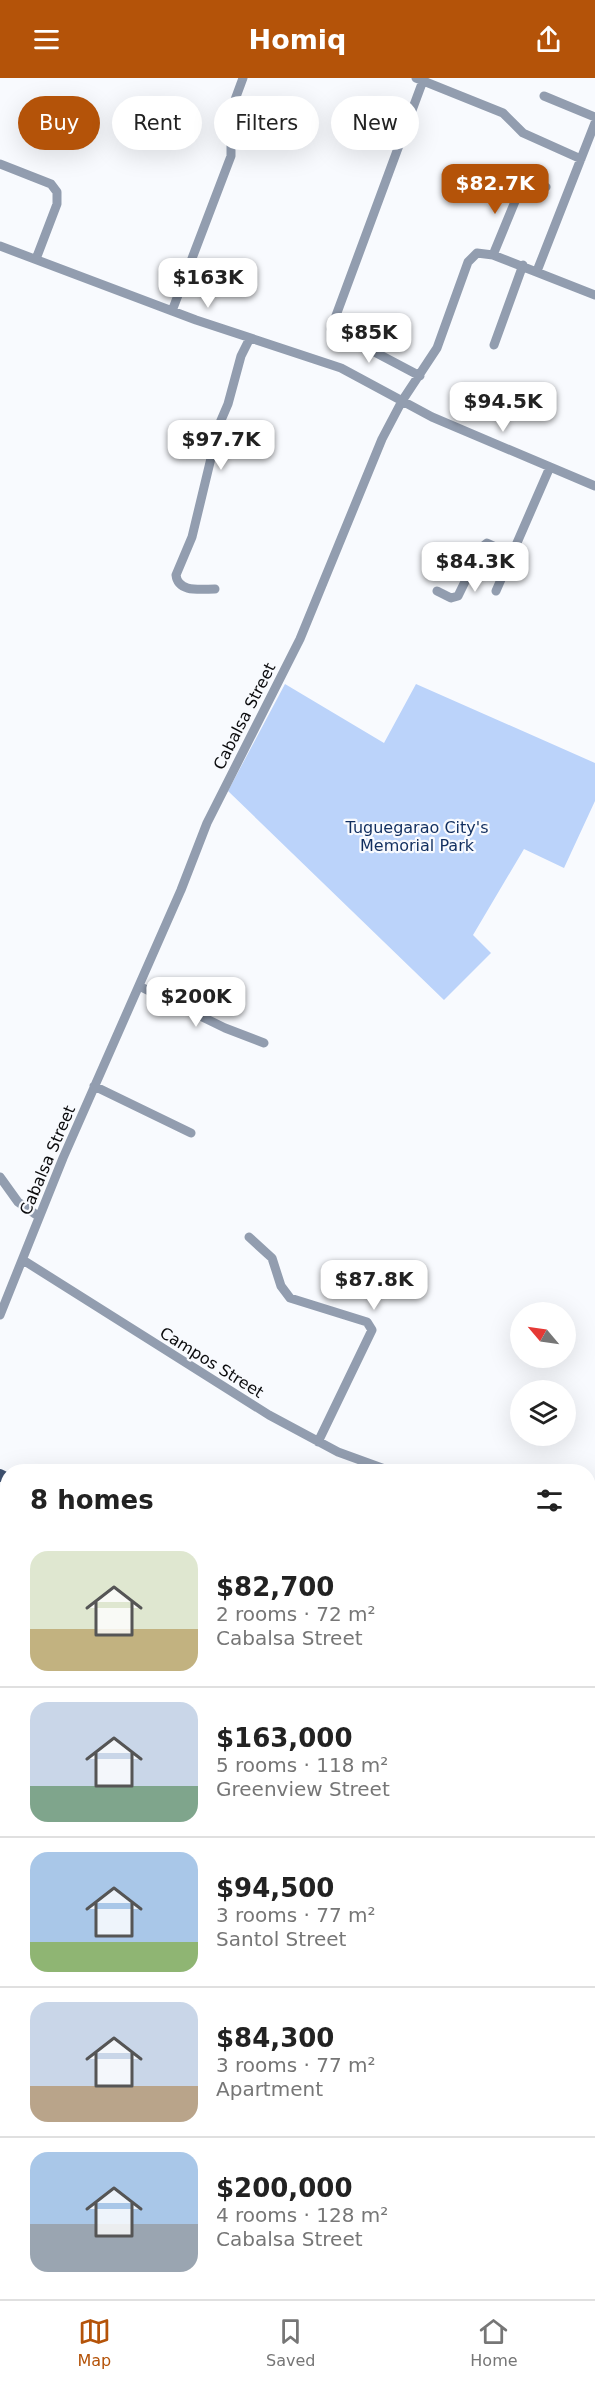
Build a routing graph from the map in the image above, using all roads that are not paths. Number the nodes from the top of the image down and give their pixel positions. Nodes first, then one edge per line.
1 (243, 78) edge
2 (421, 79) edge
3 (544, 96) dead end
4 (595, 117) edge
5 (595, 123) edge
6 (581, 159) junction
7 (0, 164) edge
8 (546, 187) dead end
9 (0, 246) edge
10 (494, 255) junction
11 (36, 260) junction
12 (523, 266) junction
13 (537, 271) junction
14 (595, 295) edge
15 (172, 311) junction
16 (250, 338) junction
17 (494, 345) dead end
18 (420, 376) junction
19 (402, 401) junction
20 (550, 467) junction
21 (595, 486) edge
22 (513, 555) junction
23 (215, 589) dead end
24 (437, 591) dead end
25 (496, 591) dead end
26 (139, 986) junction
27 (264, 1043) dead end
28 (94, 1086) junction
29 (191, 1133) dead end
30 (0, 1177) edge
31 (38, 1216) junction
32 (249, 1237) dead end
33 (23, 1260) junction
34 (0, 1315) edge
35 (318, 1443) junction
36 (372, 1464) edge

1 - 15 street
2 - 6 street
2 - 18 street
3 - 4 street
5 - 6 street
6 - 13 street
7 - 11 street
8 - 10 street
9 - 11 street
10 - 12 street
10 - 18 street, Cabalsa Street
11 - 15 street
12 - 13 street
12 - 17 street
13 - 14 street
15 - 16 street
16 - 19 street
16 - 23 street
18 - 19 street, Cabalsa Street
19 - 20 street
19 - 26 street, Cabalsa Street
20 - 21 street
20 - 22 street
22 - 24 street
22 - 25 street
26 - 27 street
26 - 28 street, Cabalsa Street
28 - 29 street
28 - 31 street, Cabalsa Street
30 - 31 street
31 - 33 street, Cabalsa Street
32 - 35 street
33 - 34 street, Cabalsa Street
33 - 35 street, Campos Street
35 - 36 street, Campos Street

